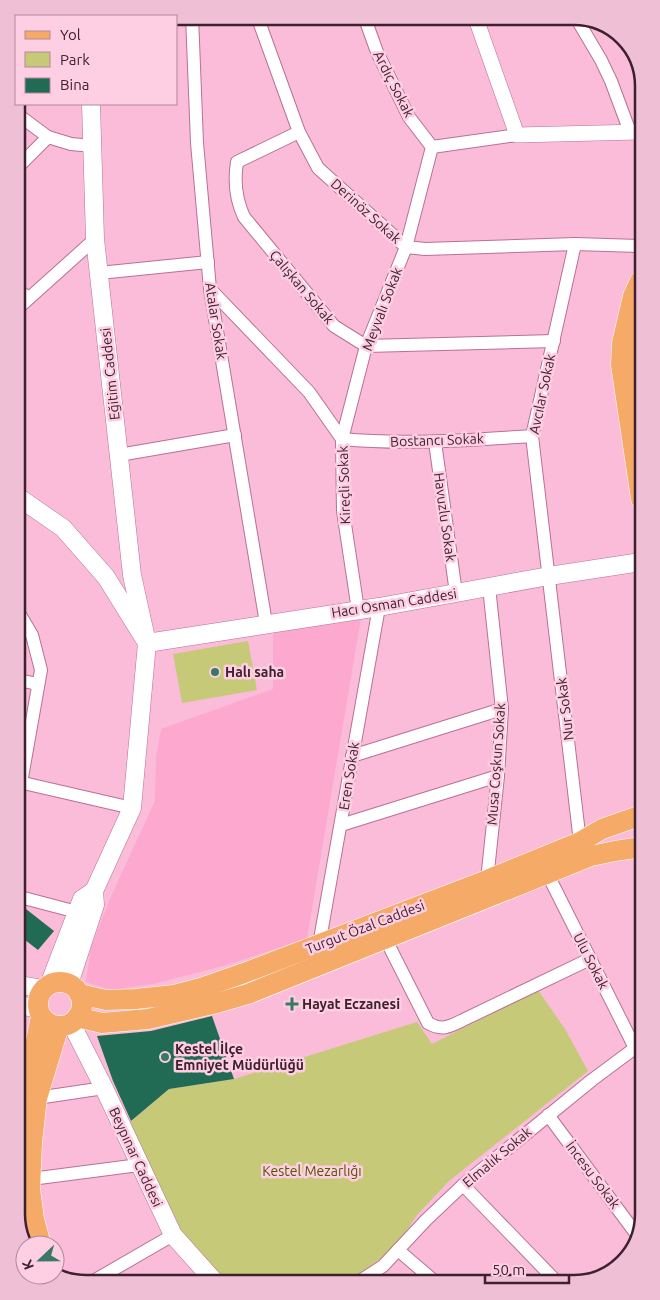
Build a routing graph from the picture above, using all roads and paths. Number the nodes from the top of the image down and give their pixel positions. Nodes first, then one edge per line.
1 (192, 25) edge
2 (260, 25) edge
3 (367, 25) edge
4 (478, 25) edge
5 (580, 25) edge
6 (91, 105) edge
7 (25, 120) edge
8 (299, 132) junction
9 (635, 132) edge
10 (517, 135) junction
11 (48, 137) junction
12 (93, 146) junction
13 (432, 148) junction
14 (25, 160) edge
15 (95, 239) junction
16 (576, 244) junction
17 (635, 246) edge
18 (406, 247) junction
19 (208, 262) junction
20 (99, 273) junction
21 (210, 289) junction
22 (635, 292) edge
23 (25, 295) edge
24 (29, 298) junction
25 (25, 302) edge
26 (554, 341) junction
27 (366, 346) junction
28 (235, 435) junction
29 (532, 436) junction
30 (342, 439) junction
31 (435, 442) junction
32 (118, 455) junction
33 (635, 462) edge
34 (25, 502) edge
35 (635, 563) edge
36 (549, 576) junction
37 (489, 587) junction
38 (456, 593) junction
39 (380, 607) junction
40 (358, 610) junction
41 (25, 623) edge
42 (266, 623) junction
43 (147, 643) junction
44 (25, 681) edge
45 (37, 684) junction
46 (502, 709) junction
47 (25, 753) edge
48 (352, 756) junction
49 (498, 776) junction
50 (25, 783) edge
51 (132, 808) junction
52 (635, 817) edge
53 (341, 825) junction
54 (580, 842) junction
55 (635, 848) edge
56 (547, 874) junction
57 (487, 880) junction
58 (94, 891) junction
59 (25, 898) edge
60 (77, 912) junction
61 (385, 938) junction
62 (320, 945) junction
63 (590, 960) junction
64 (25, 985) edge
65 (46, 987) junction
66 (74, 989) junction
67 (33, 1010) edge
68 (69, 1022) junction
69 (635, 1039) edge
70 (635, 1049) edge
71 (104, 1088) junction
72 (25, 1093) edge
73 (37, 1098) junction
74 (548, 1115) junction
75 (139, 1165) junction
76 (30, 1179) junction
77 (463, 1186) junction
78 (633, 1229) edge
79 (38, 1235) edge
80 (172, 1235) junction
81 (398, 1250) junction
82 (105, 1275) edge
83 (209, 1275) edge
84 (369, 1275) edge
85 (427, 1275) edge
86 (550, 1275) edge

1 - 19 street, Atalar Sokak
2 - 8 street, Derinöz Sokak
3 - 13 street, Ardıç Sokak
4 - 10 street
5 - 9 street
6 - 12 main road, Eğitim Caddesi
7 - 11 street
8 - 18 street, Derinöz Sokak
8 - 27 street, Çalışkan Sokak
9 - 10 street
10 - 13 street
11 - 12 street
11 - 14 street
12 - 15 main road, Eğitim Caddesi
13 - 18 street, Meyvalı Sokak
15 - 20 main road, Eğitim Caddesi
15 - 24 street
16 - 17 street, Derinöz Sokak
16 - 18 street, Derinöz Sokak
16 - 26 street, Avcılar Sokak
18 - 27 street, Meyvalı Sokak
19 - 20 street
19 - 21 street, Atalar Sokak
20 - 32 main road, Eğitim Caddesi
21 - 28 street, Atalar Sokak
21 - 30 street, Kireçli Sokak
22 - 33 main road
23 - 24 street
24 - 25 street
26 - 27 street
26 - 29 street, Avcılar Sokak
27 - 30 street, Meyvalı Sokak
28 - 32 street
28 - 42 street, Atalar Sokak
29 - 31 street, Bostancı Sokak
29 - 36 street, Avcılar Sokak
30 - 31 street, Bostancı Sokak
30 - 40 street, Kireçli Sokak
31 - 38 street, Havuzlu Sokak
32 - 43 main road, Eğitim Caddesi
34 - 43 main road
35 - 36 main road, Hacı Osman Caddesi
36 - 37 main road, Hacı Osman Caddesi
36 - 54 street, Nur Sokak
37 - 38 main road, Hacı Osman Caddesi
37 - 46 street, Musa Coşkun Sokak
38 - 39 main road, Hacı Osman Caddesi
39 - 40 main road, Hacı Osman Caddesi
39 - 48 street, Eren Sokak
40 - 42 main road, Hacı Osman Caddesi
41 - 45 street
42 - 43 main road, Hacı Osman Caddesi
43 - 51 main road, Eğitim Caddesi
44 - 45 street
45 - 47 street
46 - 48 street
46 - 49 street, Musa Coşkun Sokak
48 - 53 street, Eren Sokak
49 - 53 street
49 - 57 street, Musa Coşkun Sokak
50 - 51 street
51 - 58 main road, Eğitim Caddesi
52 - 54 main road, Turgut Özal Caddesi
53 - 62 street, Eren Sokak
54 - 57 main road, Turgut Özal Caddesi
55 - 56 main road, Turgut Özal Caddesi
56 - 61 main road, Turgut Özal Caddesi
56 - 63 street, Ulu Sokak
57 - 62 main road, Turgut Özal Caddesi
58 - 60 main road
58 - 66 main road
59 - 60 street
60 - 65 main road
61 - 63 street
61 - 68 main road, Turgut Özal Caddesi
62 - 66 main road, Turgut Özal Caddesi
63 - 69 street, Ulu Sokak
64 - 65 main road
65 - 66 main road
65 - 67 main road
66 - 68 main road
67 - 68 main road
67 - 72 main road
68 - 71 main road, Beypınar Caddesi
68 - 73 main road
70 - 74 street, Elmalık Sokak
71 - 73 street
71 - 75 main road, Beypınar Caddesi
73 - 76 main road
74 - 77 street, Elmalık Sokak
74 - 78 street, İncesu Sokak
75 - 76 street
75 - 80 main road, Beypınar Caddesi
76 - 79 main road
77 - 81 street, Elmalık Sokak
77 - 86 street
80 - 82 street
80 - 83 main road, Beypınar Caddesi
81 - 84 street, Elmalık Sokak
81 - 85 street

